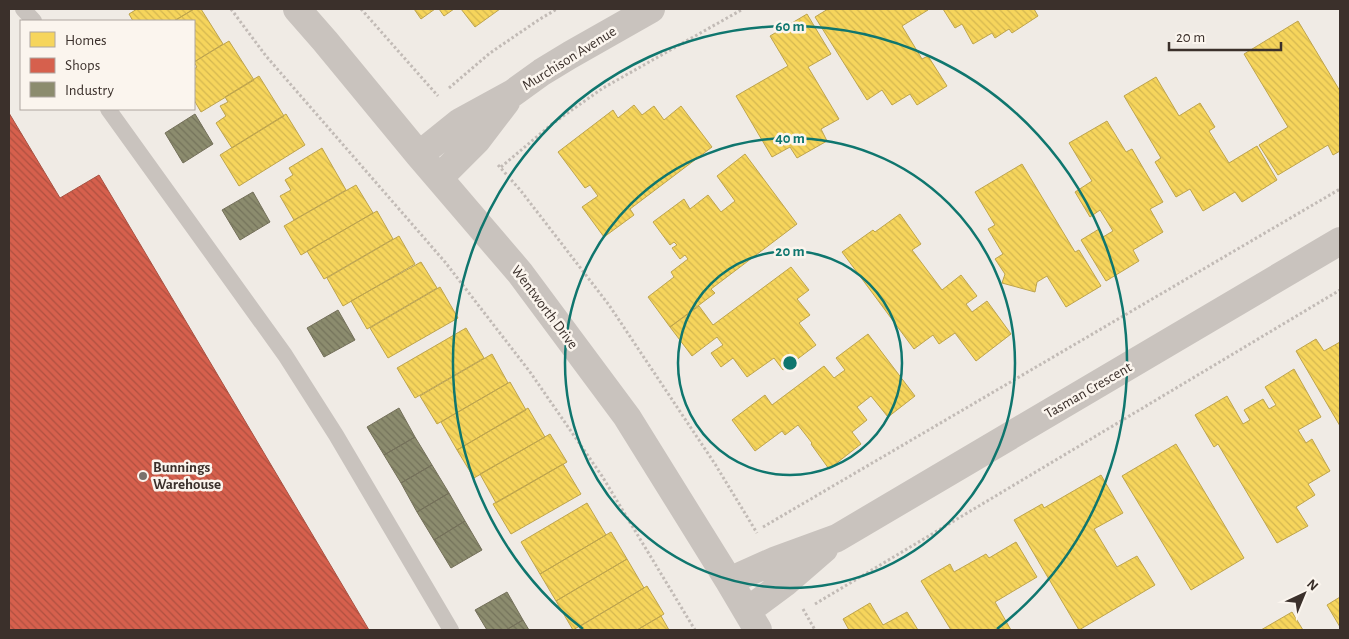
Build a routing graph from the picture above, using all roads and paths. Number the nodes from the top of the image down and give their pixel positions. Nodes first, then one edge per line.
1 (23, 9) edge
2 (231, 9) edge
3 (297, 9) edge
4 (361, 9) edge
5 (557, 9) edge
6 (651, 9) edge
7 (743, 9) edge
8 (33, 20) edge
9 (446, 90) dead end
10 (109, 110) edge
11 (468, 131) junction
12 (419, 156) junction
13 (500, 168) junction
14 (439, 178) junction
15 (1340, 189) edge
16 (1340, 242) edge
17 (1340, 290) edge
18 (756, 531) junction
19 (780, 571) junction
20 (729, 581) junction
21 (804, 611) junction
22 (752, 620) edge
23 (451, 630) edge
24 (695, 630) edge
25 (815, 630) edge

1 - 8 lane
2 - 24 path
3 - 12 street, Wentworth Drive
4 - 11 path
5 - 9 path
6 - 11 street, Murchison Avenue
7 - 13 path
10 - 23 lane
11 - 12 street, Murchison Avenue
11 - 13 path
11 - 14 street, Murchison Avenue
12 - 14 street, Wentworth Drive
13 - 18 path
14 - 20 street, Wentworth Drive
15 - 18 path
16 - 19 street, Tasman Crescent
17 - 21 path
18 - 19 path
19 - 20 street, Tasman Crescent
19 - 21 path
19 - 22 street, Tasman Crescent
20 - 22 street, Wentworth Drive
21 - 25 path

